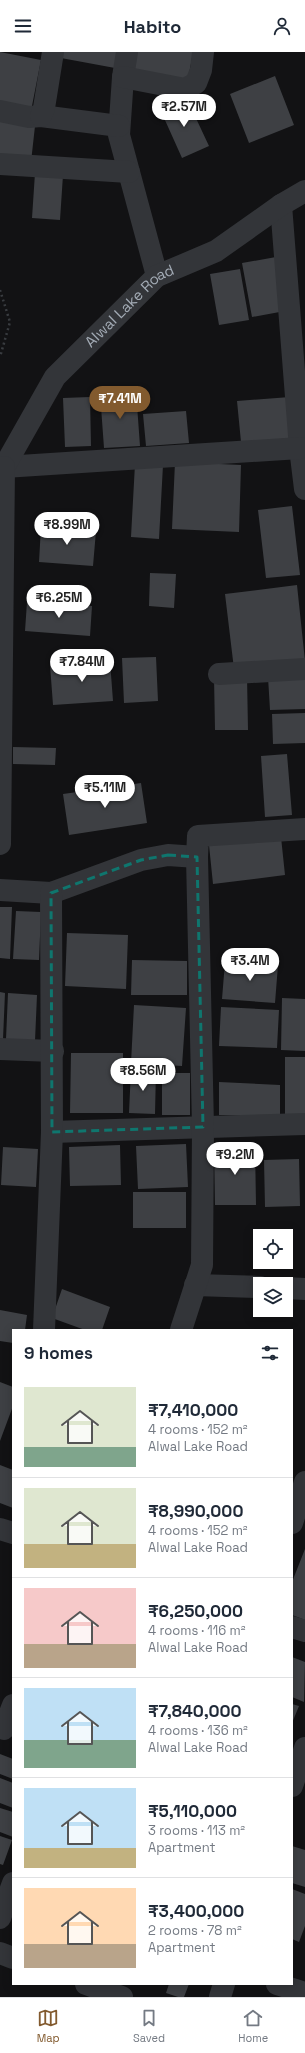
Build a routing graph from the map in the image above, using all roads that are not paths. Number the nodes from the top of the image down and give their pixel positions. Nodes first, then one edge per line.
1 (53, 52) edge
2 (127, 52) edge
3 (204, 52) edge
4 (123, 77) junction
5 (0, 111) edge
6 (41, 116) junction
7 (119, 126) junction
8 (0, 164) edge
9 (129, 172) junction
10 (305, 191) edge
11 (281, 205) junction
12 (156, 276) junction
13 (300, 448) junction
14 (2, 468) edge
15 (305, 490) edge
16 (305, 668) edge
17 (219, 674) dead end
18 (305, 829) edge
19 (0, 844) edge
20 (197, 857) junction
21 (0, 890) edge
22 (51, 893) junction
23 (0, 1049) edge
24 (53, 1051) junction
25 (305, 1124) edge
26 (203, 1127) junction
27 (52, 1132) junction
28 (195, 1285) junction
29 (253, 1287) edge
30 (293, 1288) edge
31 (305, 1289) edge
32 (44, 1329) edge
33 (181, 1329) edge
34 (305, 1482) edge
35 (293, 1521) edge
36 (0, 1529) edge
37 (12, 1533) edge
38 (293, 1627) edge
39 (305, 1631) edge
40 (12, 1708) edge
41 (4, 1729) dead end
42 (305, 1748) edge
43 (293, 1783) edge
44 (12, 1886) edge
45 (0, 1918) edge
46 (0, 1953) edge
47 (12, 1958) edge
48 (89, 1985) edge
49 (224, 1985) edge
50 (280, 1985) edge
51 (305, 1993) edge
52 (122, 1997) edge
53 (220, 1997) edge

1 - 6 street
2 - 4 street
3 - 4 street
4 - 7 street
5 - 6 street
6 - 7 street
7 - 9 street
8 - 9 street
9 - 12 street
10 - 11 street, Alwal Lake Road
11 - 12 street, Alwal Lake Road
11 - 13 street
12 - 14 street, Alwal Lake Road
13 - 14 street
13 - 15 street
14 - 19 street
16 - 17 street
18 - 20 street
20 - 22 street
20 - 26 street
21 - 22 street
22 - 24 street
23 - 24 street
24 - 27 street
25 - 26 street
26 - 27 street
26 - 28 street
27 - 32 street
28 - 29 street
28 - 33 street
30 - 31 street
34 - 35 street
36 - 37 street
38 - 39 street
40 - 41 street
42 - 43 street
44 - 45 street
46 - 47 street
48 - 52 street
49 - 53 street
50 - 51 street

